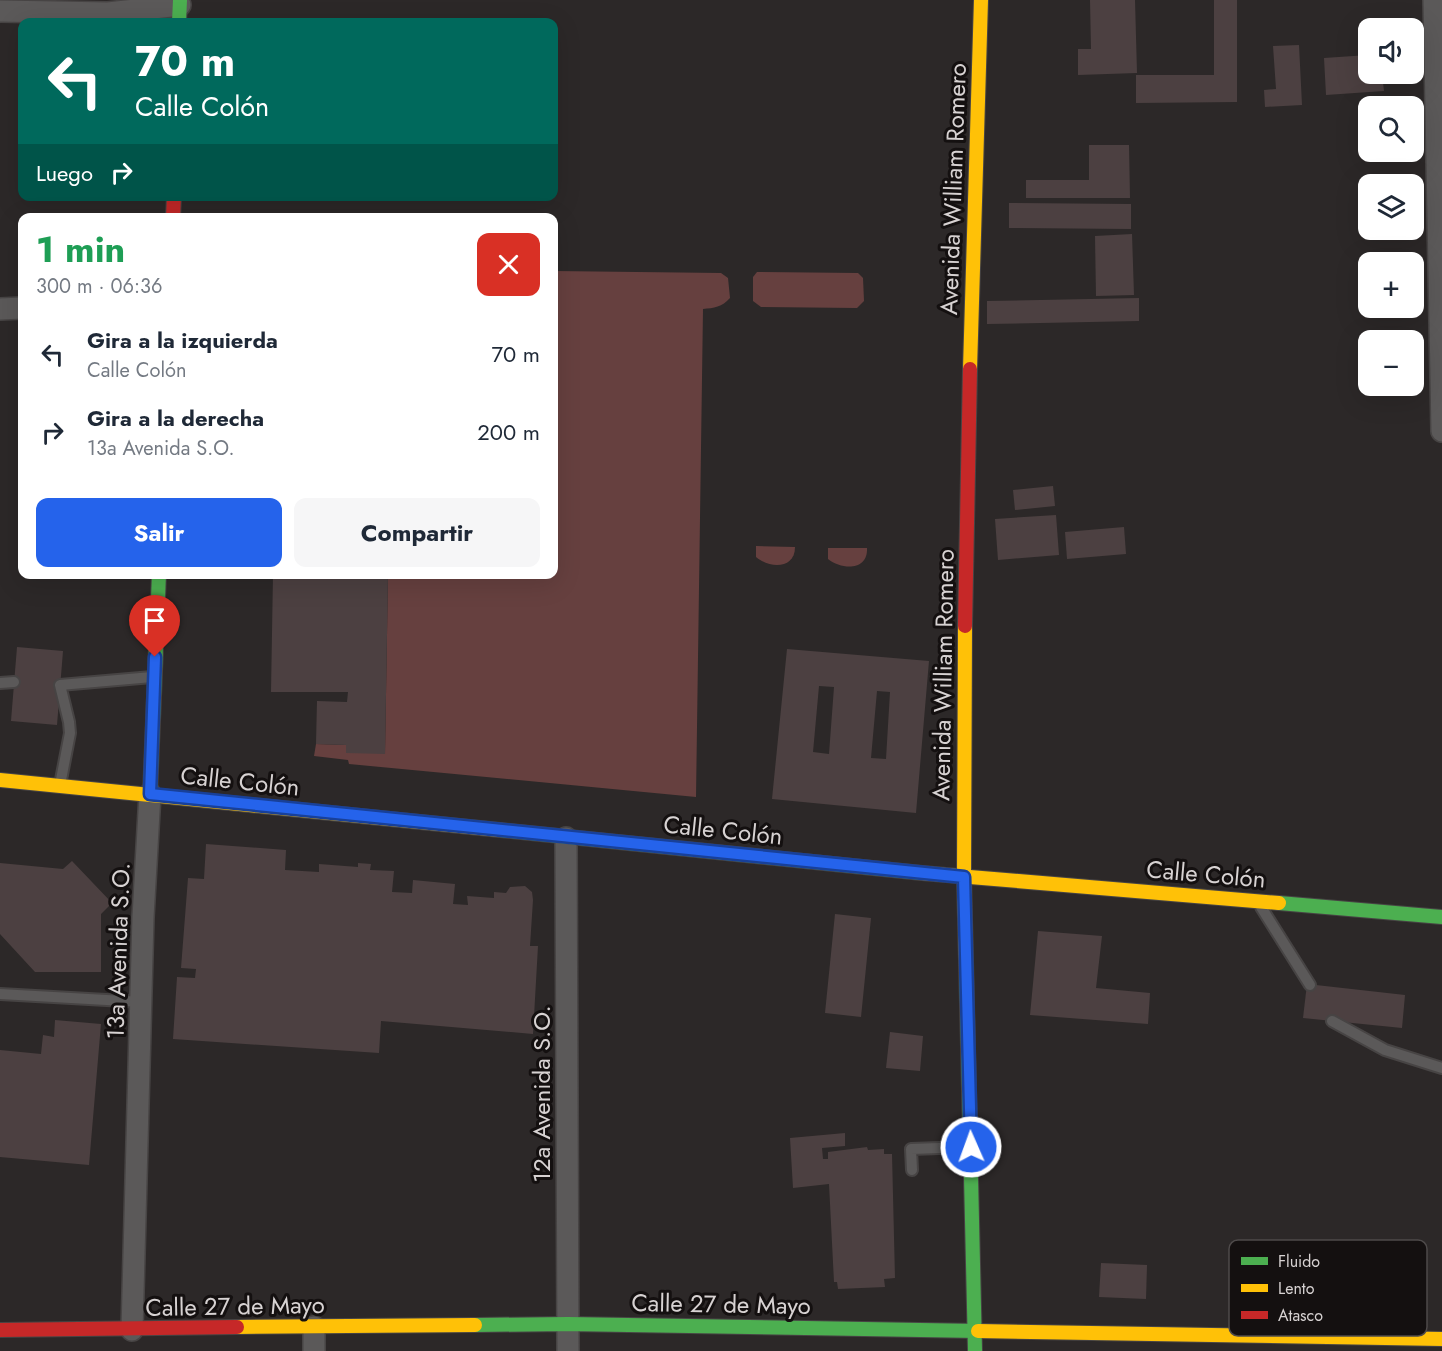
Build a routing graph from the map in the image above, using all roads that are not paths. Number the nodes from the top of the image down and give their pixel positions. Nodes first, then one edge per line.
1 (981, 0) edge
2 (1434, 0) edge
3 (108, 7) edge
4 (180, 9) edge
5 (0, 11) edge
6 (18, 308) edge
7 (0, 309) edge
8 (1442, 431) edge
9 (159, 579) edge
10 (154, 677) junction
11 (14, 682) dead end
12 (0, 683) edge
13 (0, 780) edge
14 (60, 786) junction
15 (150, 794) junction
16 (566, 838) junction
17 (964, 877) junction
18 (1258, 901) junction
19 (1442, 917) edge
20 (1310, 985) dead end
21 (0, 994) edge
22 (141, 1002) junction
23 (1332, 1021) dead end
24 (1442, 1068) edge
25 (971, 1147) junction
26 (912, 1170) dead end
27 (568, 1324) junction
28 (314, 1327) junction
29 (0, 1330) edge
30 (132, 1330) junction
31 (976, 1331) junction
32 (1229, 1335) edge
33 (1267, 1336) edge
34 (1442, 1339) edge
35 (314, 1351) edge
36 (568, 1351) edge
37 (975, 1351) edge

1 - 17 main road, Avenida William Romero
2 - 8 street
3 - 4 street
3 - 5 street
6 - 7 street
9 - 10 main road, 13a Avenida S.O.
10 - 14 lane
10 - 15 main road, 13a Avenida S.O.
11 - 12 lane
13 - 14 main road, Calle Colón
14 - 15 main road, Calle Colón
15 - 16 main road, Calle Colón
15 - 22 street, 13a Avenida S.O.
16 - 17 main road, Calle Colón
16 - 27 street, 12a Avenida S.O.
17 - 18 main road, Calle Colón
17 - 25 main road, Avenida William Romero
18 - 19 main road, Calle Colón
18 - 20 lane
21 - 22 lane
22 - 30 street, 13a Avenida S.O.
23 - 24 lane
25 - 26 lane
25 - 31 main road, Avenida William Romero
27 - 28 main road, Calle 27 de Mayo
27 - 31 main road, Calle 27 de Mayo
27 - 36 street, 12a Avenida S.O.
28 - 30 main road, Calle 27 de Mayo
28 - 35 street
29 - 30 main road, Calle 27 de Mayo
31 - 32 main road, Calle 27 de Mayo
31 - 37 main road, Avenida William Romero
33 - 34 main road, Calle 27 de Mayo

